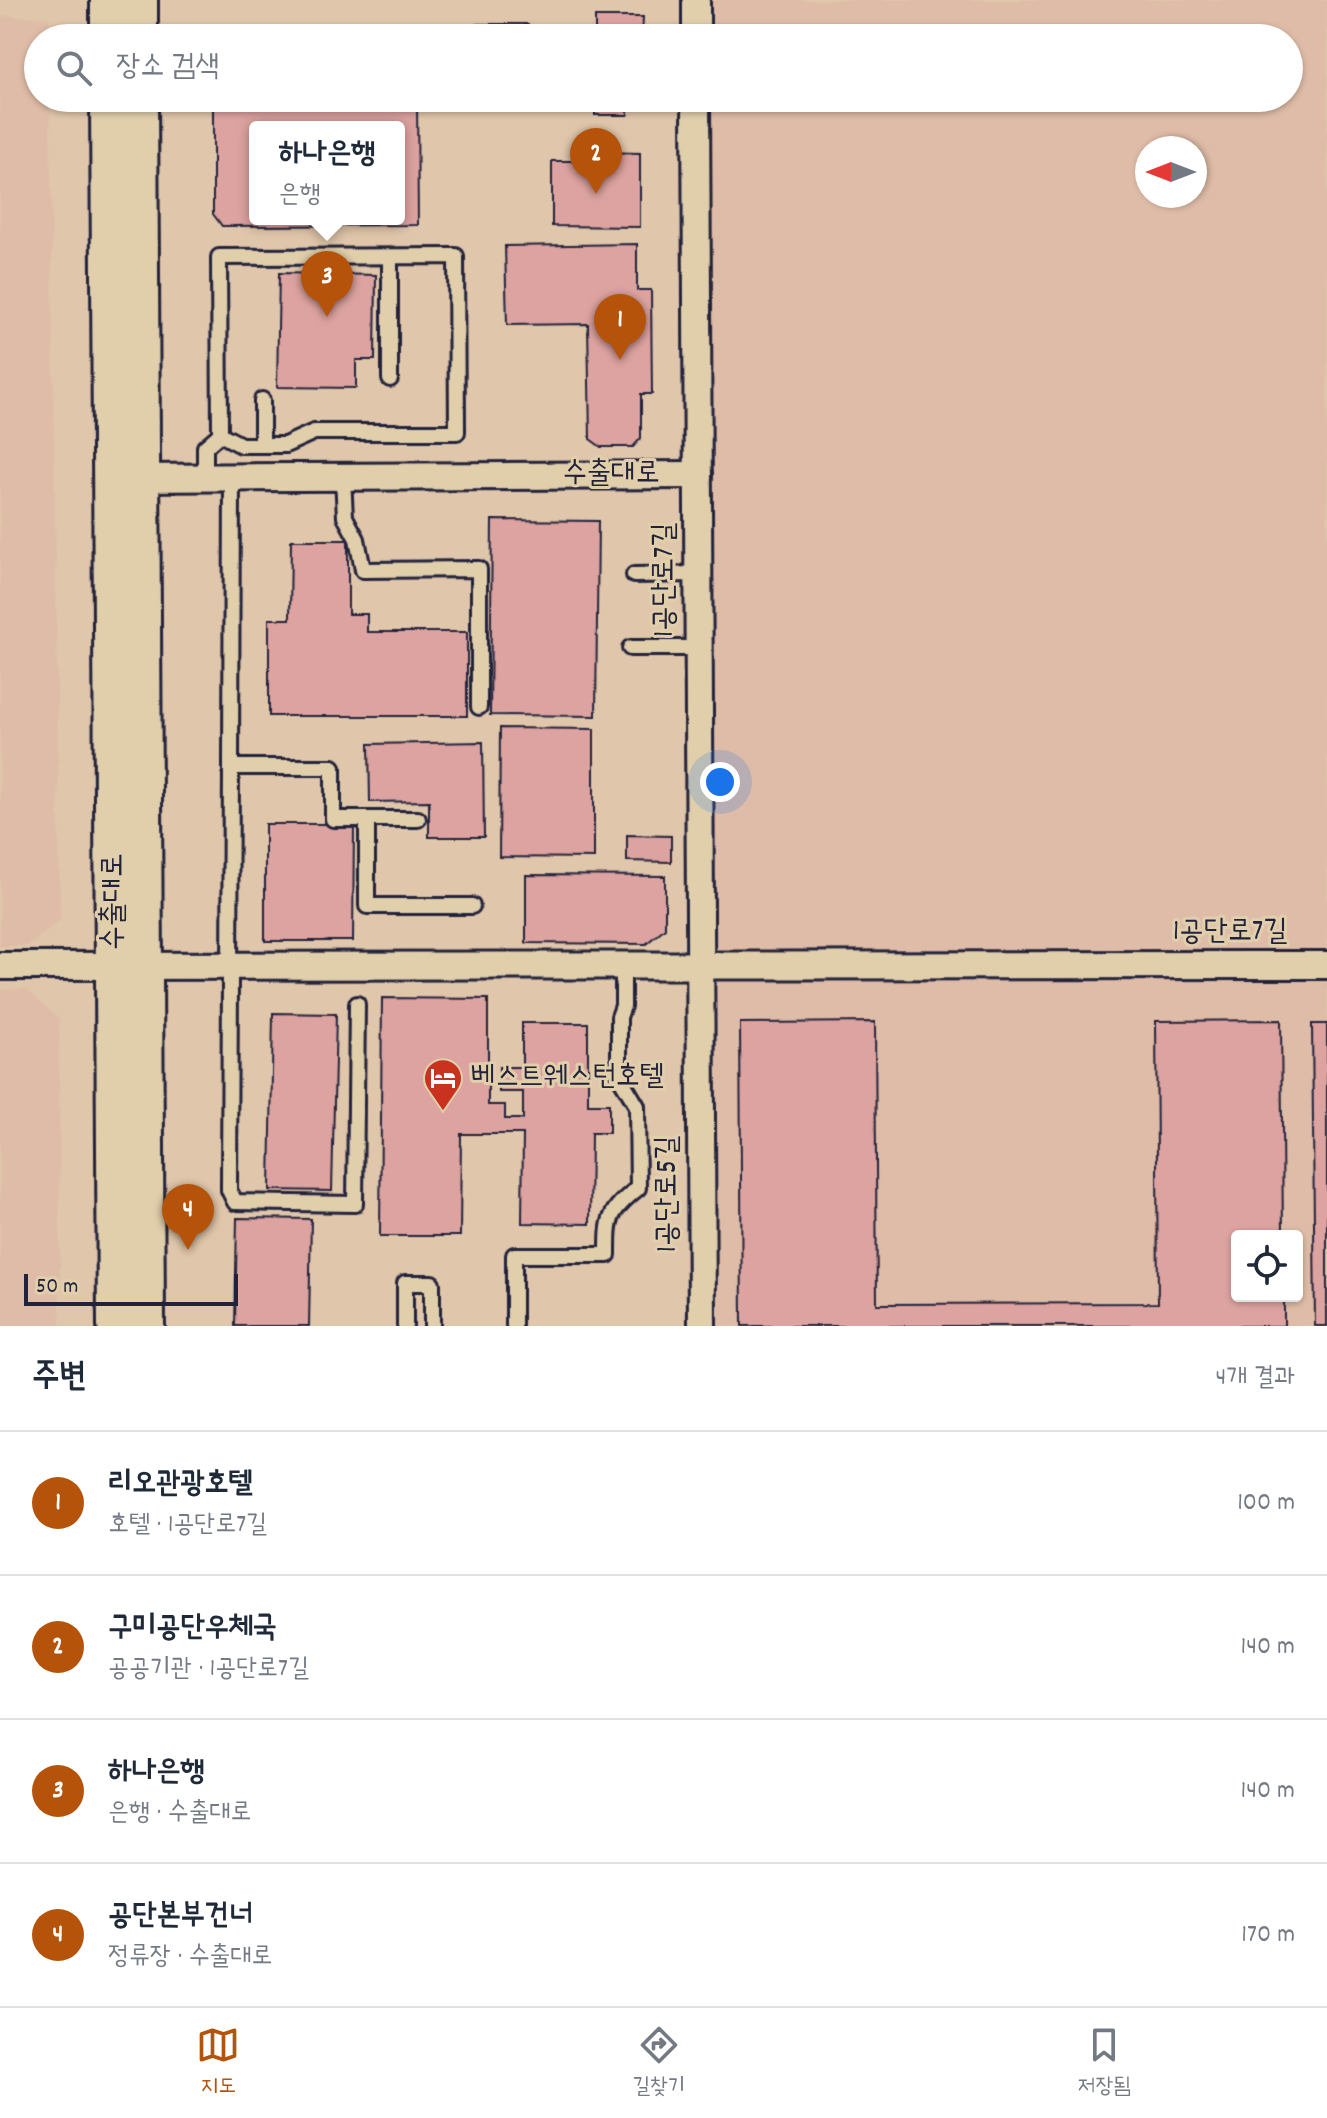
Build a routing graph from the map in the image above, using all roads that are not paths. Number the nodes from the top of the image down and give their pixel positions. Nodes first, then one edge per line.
1 (110, 0) edge
2 (138, 0) edge
3 (696, 0) edge
4 (110, 24) edge
5 (138, 24) edge
6 (696, 24) edge
7 (111, 112) edge
8 (138, 112) edge
9 (696, 112) edge
10 (390, 257) junction
11 (390, 379) dead end
12 (262, 400) dead end
13 (220, 434) junction
14 (262, 445) junction
15 (698, 475) junction
16 (343, 477) junction
17 (126, 478) junction
18 (205, 478) junction
19 (232, 478) junction
20 (698, 574) junction
21 (634, 575) dead end
22 (630, 648) dead end
23 (699, 648) junction
24 (479, 707) dead end
25 (231, 767) junction
26 (367, 819) junction
27 (418, 819) dead end
28 (472, 906) dead end
29 (129, 965) junction
30 (231, 965) junction
31 (623, 965) junction
32 (700, 965) junction
33 (1327, 965) edge
34 (0, 966) edge
35 (357, 1004) dead end
36 (117, 1326) edge
37 (145, 1326) edge
38 (405, 1326) edge
39 (432, 1326) edge
40 (514, 1326) edge
41 (702, 1326) edge

1 - 4 main road
2 - 5 main road
3 - 6 street
7 - 17 main road, 수출대로
8 - 17 main road, 수출대로
9 - 15 street, 1공단로7길
10 - 11 lane
10 - 13 lane
10 - 14 lane
12 - 14 lane
13 - 14 lane
13 - 18 lane
15 - 16 street, 수출대로
15 - 20 street, 1공단로7길
16 - 19 street, 수출대로
16 - 24 lane
17 - 18 street, 수출대로
17 - 29 main road, 수출대로
18 - 19 street, 수출대로
19 - 25 lane
20 - 21 lane
20 - 23 street, 1공단로7길
22 - 23 lane
23 - 32 street, 1공단로7길
25 - 26 lane
25 - 30 lane
26 - 27 lane
26 - 28 lane
29 - 30 street, 1공단로7길
29 - 34 street, 1공단로7길
29 - 36 main road, 수출대로
29 - 37 main road, 수출대로
30 - 31 street, 1공단로7길
30 - 35 lane
31 - 32 street, 1공단로7길
31 - 40 lane
32 - 33 street, 1공단로7길
32 - 41 street, 1공단로5길
38 - 39 lane

